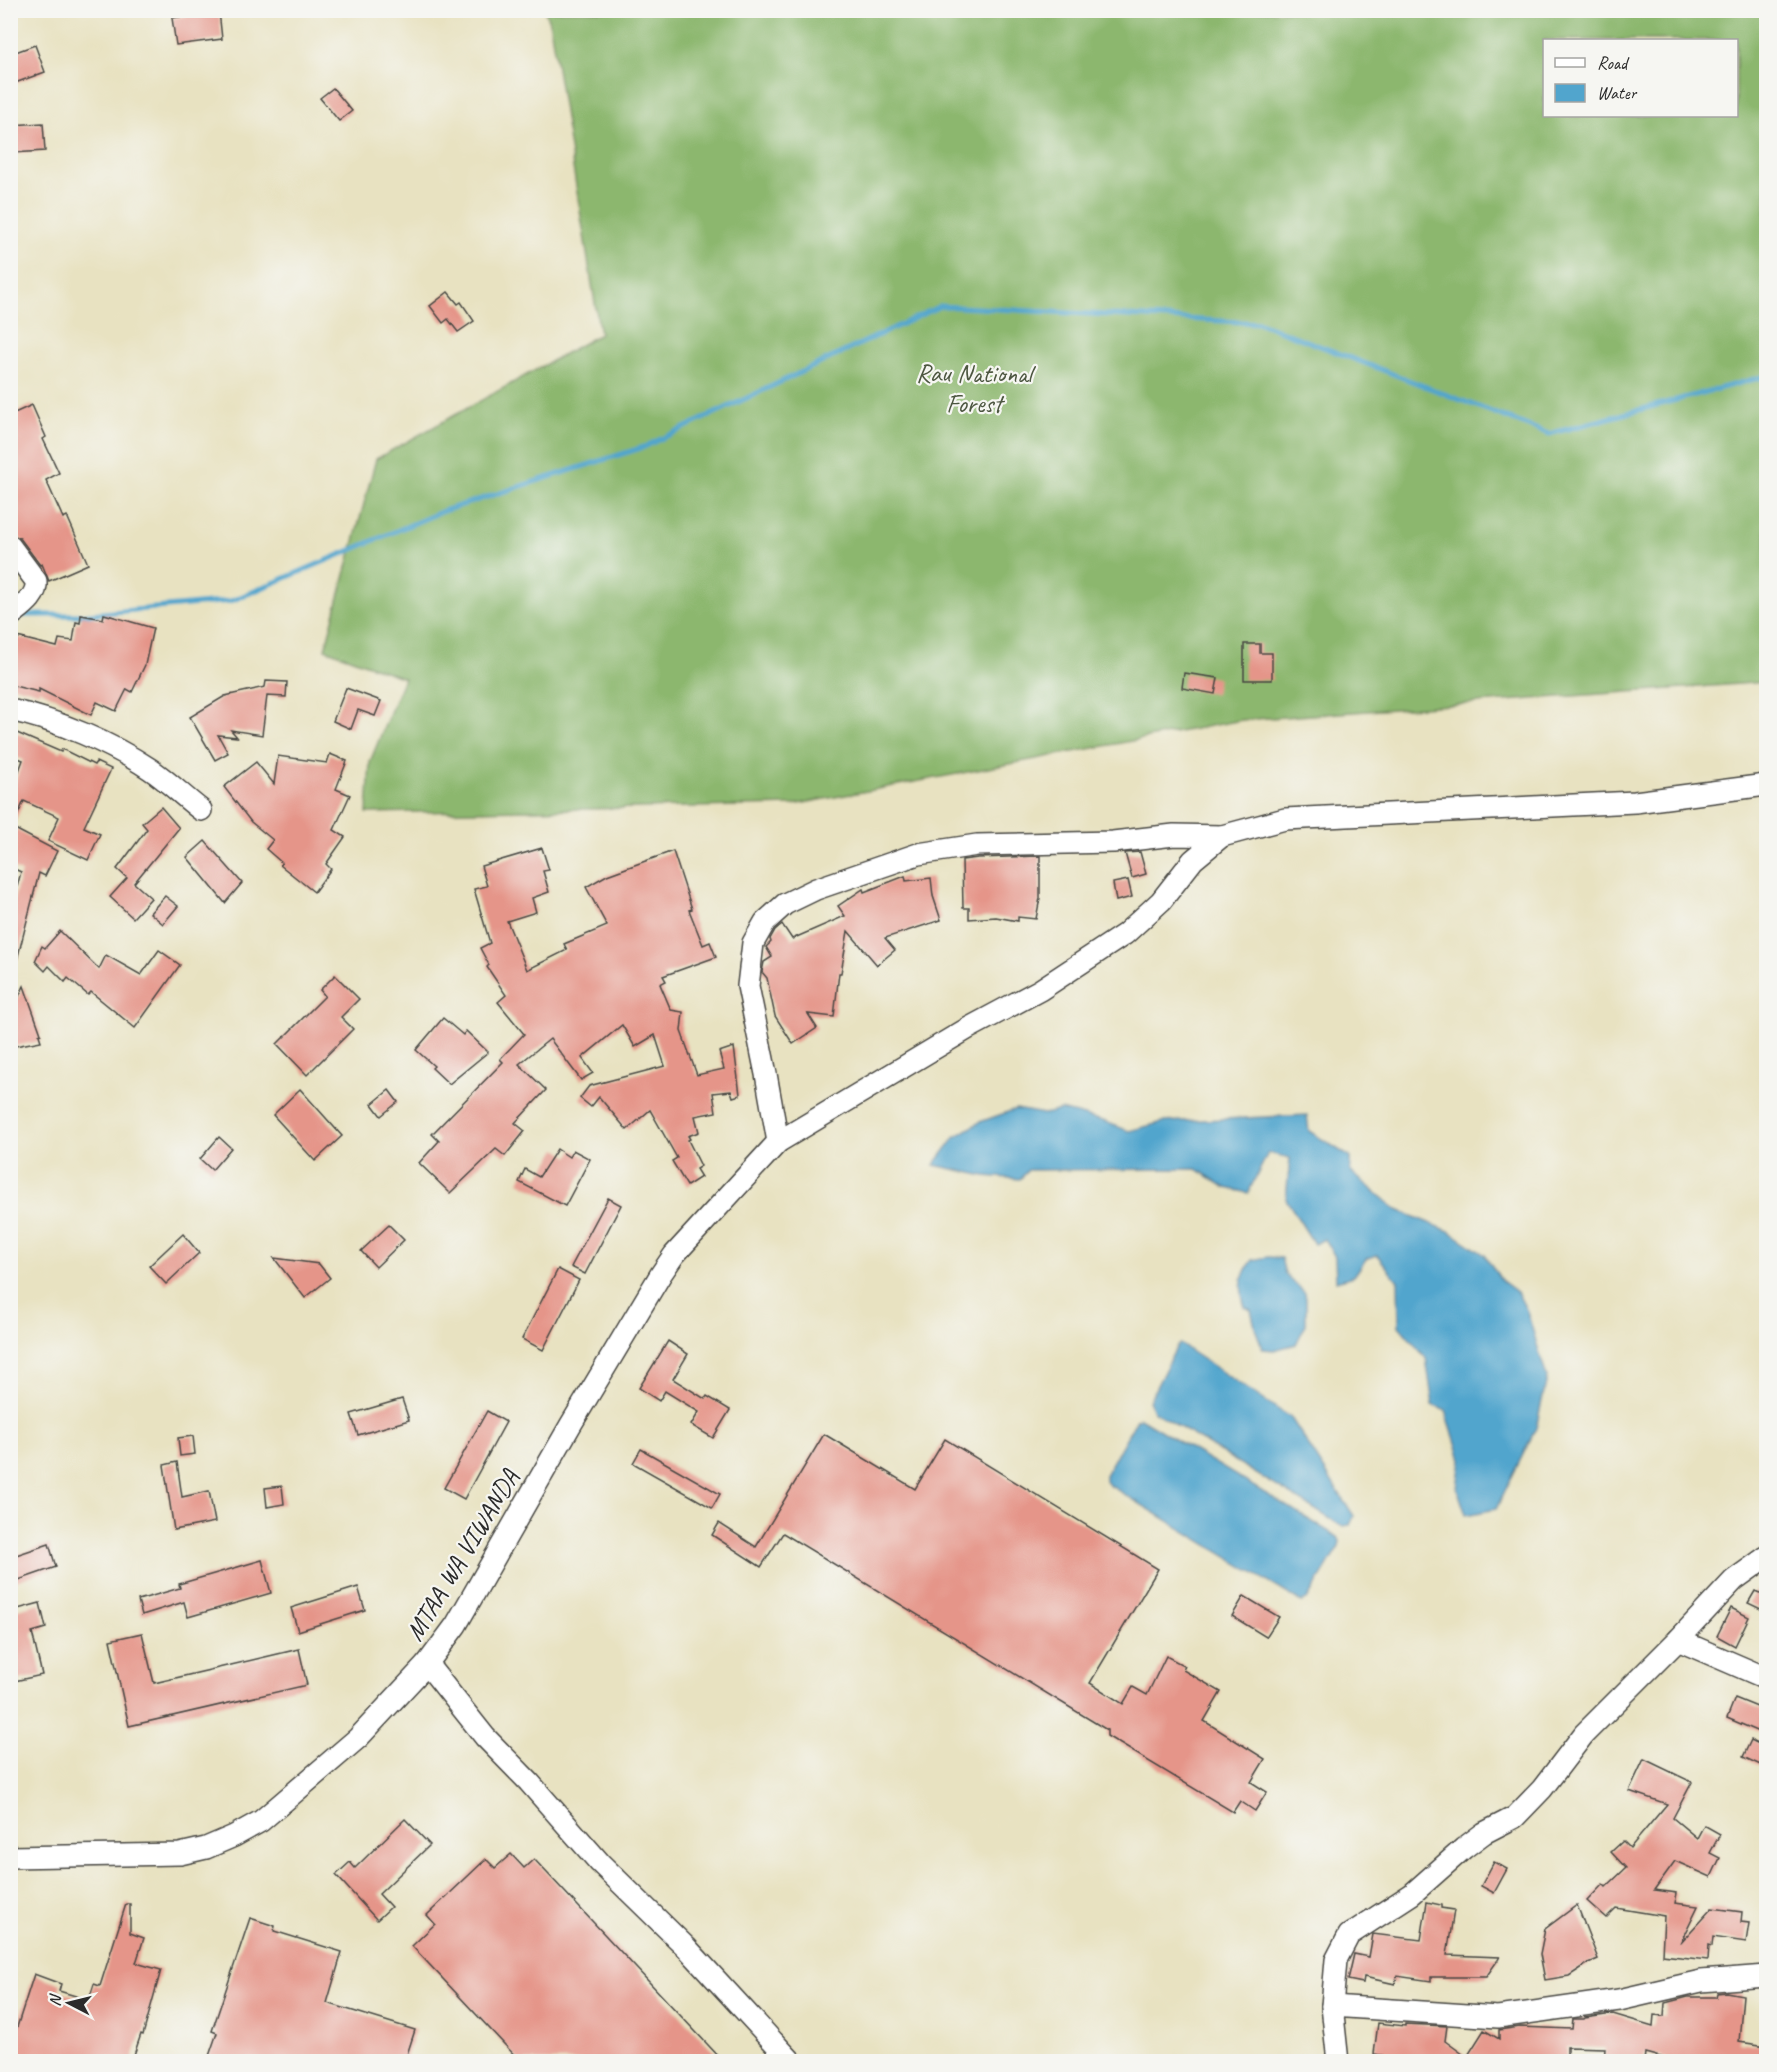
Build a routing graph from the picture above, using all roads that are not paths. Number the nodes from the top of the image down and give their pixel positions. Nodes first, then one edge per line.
1 (10, 546) edge
2 (18, 610) edge
3 (10, 710) edge
4 (1767, 785) edge
5 (201, 810) dead end
6 (1222, 836) junction
7 (778, 1142) junction
8 (1767, 1557) edge
9 (1678, 1640) junction
10 (427, 1664) junction
11 (1767, 1678) edge
12 (10, 1857) edge
13 (1767, 1976) edge
14 (1332, 2006) junction
15 (792, 2061) edge
16 (1338, 2061) edge

1 - 2 street
3 - 5 street
4 - 6 street
6 - 7 street, MTAA WA VIWANDA
6 - 7 street
7 - 10 street, MTAA WA VIWANDA
8 - 9 street
9 - 11 street
9 - 14 street
10 - 12 street, MTAA WA VIWANDA
10 - 15 street
13 - 14 street
14 - 16 street

